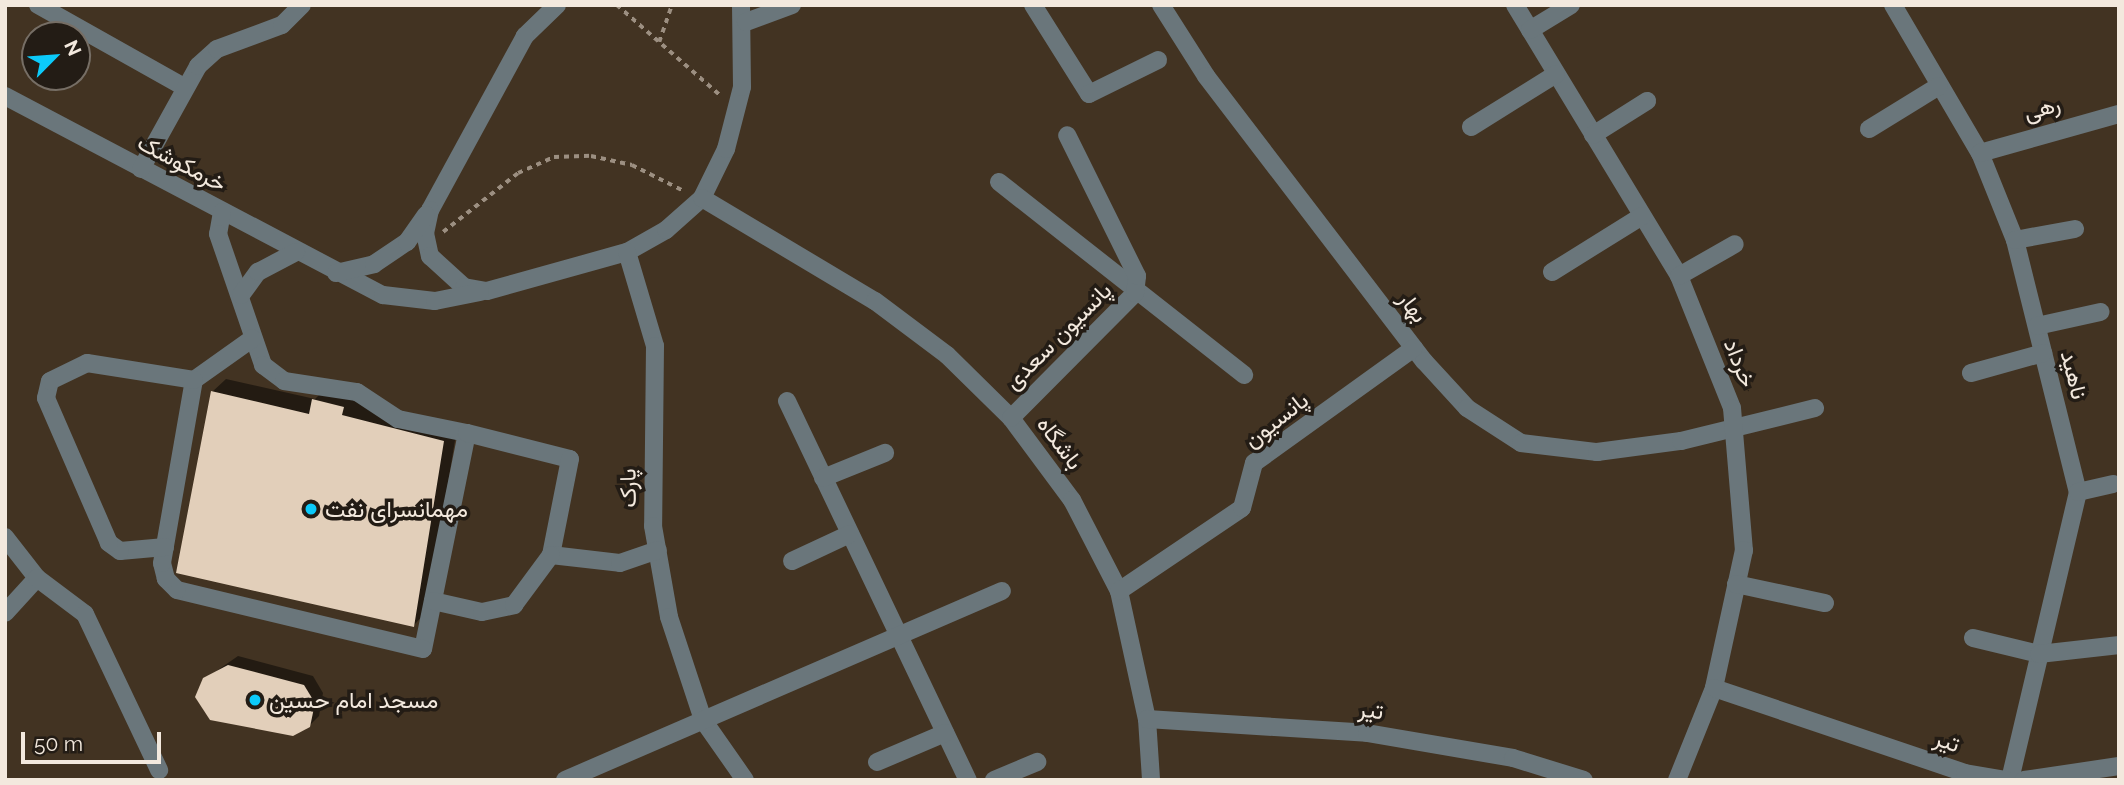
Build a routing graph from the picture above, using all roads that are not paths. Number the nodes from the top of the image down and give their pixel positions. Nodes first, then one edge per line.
1 (38, 5) edge
2 (302, 5) edge
3 (557, 5) edge
4 (792, 5) edge
5 (1033, 5) edge
6 (1161, 5) edge
7 (1515, 5) edge
8 (1571, 5) edge
9 (1894, 5) edge
10 (743, 14) edge
11 (1530, 30) junction
12 (1158, 60) dead end
13 (1556, 74) junction
14 (1939, 86) junction
15 (184, 87) junction
16 (5, 96) edge
17 (1647, 101) dead end
18 (2119, 114) edge
19 (1471, 127) dead end
20 (1869, 129) dead end
21 (1067, 135) dead end
22 (1593, 135) junction
23 (1980, 153) junction
24 (141, 169) junction
25 (999, 182) dead end
26 (702, 198) junction
27 (430, 210) junction
28 (222, 212) junction
29 (1643, 216) junction
30 (2075, 229) dead end
31 (2015, 240) junction
32 (1735, 244) dead end
33 (296, 252) junction
34 (627, 252) junction
35 (1552, 272) dead end
36 (336, 274) junction
37 (1679, 276) junction
38 (487, 291) junction
39 (1135, 293) junction
40 (241, 295) junction
41 (2100, 312) dead end
42 (2037, 326) junction
43 (253, 338) junction
44 (1414, 348) junction
45 (2043, 353) junction
46 (1971, 373) dead end
47 (1244, 375) dead end
48 (194, 380) junction
49 (787, 401) dead end
50 (1815, 408) dead end
51 (1011, 418) junction
52 (1733, 428) junction
53 (467, 433) junction
54 (885, 453) dead end
55 (823, 478) junction
56 (2113, 484) dead end
57 (2078, 492) junction
58 (850, 534) junction
59 (5, 537) edge
60 (165, 547) junction
61 (658, 550) junction
62 (551, 555) junction
63 (792, 561) dead end
64 (37, 578) junction
65 (1736, 584) junction
66 (1119, 590) junction
67 (1002, 591) dead end
68 (433, 601) junction
69 (1825, 603) dead end
70 (5, 613) edge
71 (897, 635) junction
72 (1973, 638) dead end
73 (2119, 645) edge
74 (2039, 654) junction
75 (1714, 688) junction
76 (1147, 719) junction
77 (703, 720) junction
78 (945, 733) junction
79 (877, 762) dead end
80 (1037, 762) dead end
81 (2119, 766) edge
82 (159, 770) dead end
83 (565, 780) edge
84 (745, 780) edge
85 (968, 780) edge
86 (994, 780) edge
87 (1151, 780) edge
88 (1584, 780) edge
89 (1677, 780) edge
90 (2008, 780) edge
91 (2024, 780) edge

1 - 15 street
2 - 15 street
3 - 27 street
4 - 10 street
5 - 12 street
6 - 44 street, بهار
7 - 11 street, خرداد
8 - 11 street
9 - 14 street, ناهید
10 - 26 street
11 - 13 street, خرداد
13 - 19 street
13 - 22 street, خرداد
14 - 20 street
14 - 23 street, ناهید
15 - 24 street
16 - 24 street, خرمکوشک
17 - 22 street
18 - 23 street, رهی
21 - 39 street, پانسیون سعدی
22 - 29 street, خرداد
23 - 31 street, ناهید
24 - 28 street, خرمکوشک
25 - 39 street
26 - 34 street, خرمکوشک
26 - 51 street, باشگاه
27 - 36 street
27 - 38 street
28 - 33 street, خرمکوشک
28 - 40 street
29 - 35 street
29 - 37 street, خرداد
30 - 31 street
31 - 42 street, ناهید
32 - 37 street
33 - 36 street, خرمکوشک
33 - 40 street
34 - 38 street, خرمکوشک
34 - 61 street, پارک
36 - 38 street, خرمکوشک
37 - 52 street, خرداد
39 - 47 street
39 - 51 street, پانسیون سعدی
40 - 43 street
41 - 42 street
42 - 45 street, ناهید
43 - 48 street
43 - 53 street
44 - 52 street, بهار
44 - 66 street, پانسیون
45 - 46 street
45 - 57 street, ناهید
48 - 60 street
48 - 60 street
49 - 55 street
50 - 52 street, بهار
51 - 66 street, باشگاه
52 - 65 street, خرداد
53 - 62 street
53 - 68 street
54 - 55 street
55 - 58 street
56 - 57 street
57 - 74 street, ناهید
58 - 63 street
58 - 71 street
59 - 64 street
60 - 68 street
61 - 62 street
61 - 77 street, پارک
62 - 68 street
64 - 70 street
64 - 82 street
65 - 69 street
65 - 75 street, خرداد
66 - 76 street, باشگاه
67 - 71 street
71 - 77 street
71 - 78 street
72 - 74 street
73 - 74 street
74 - 90 street, ناهید
75 - 89 street, خرداد
75 - 90 street, تیر
76 - 87 street, باشگاه
76 - 88 street, تیر
77 - 83 street
77 - 84 street, پارک
78 - 79 street
78 - 85 street
80 - 86 street
81 - 91 street

